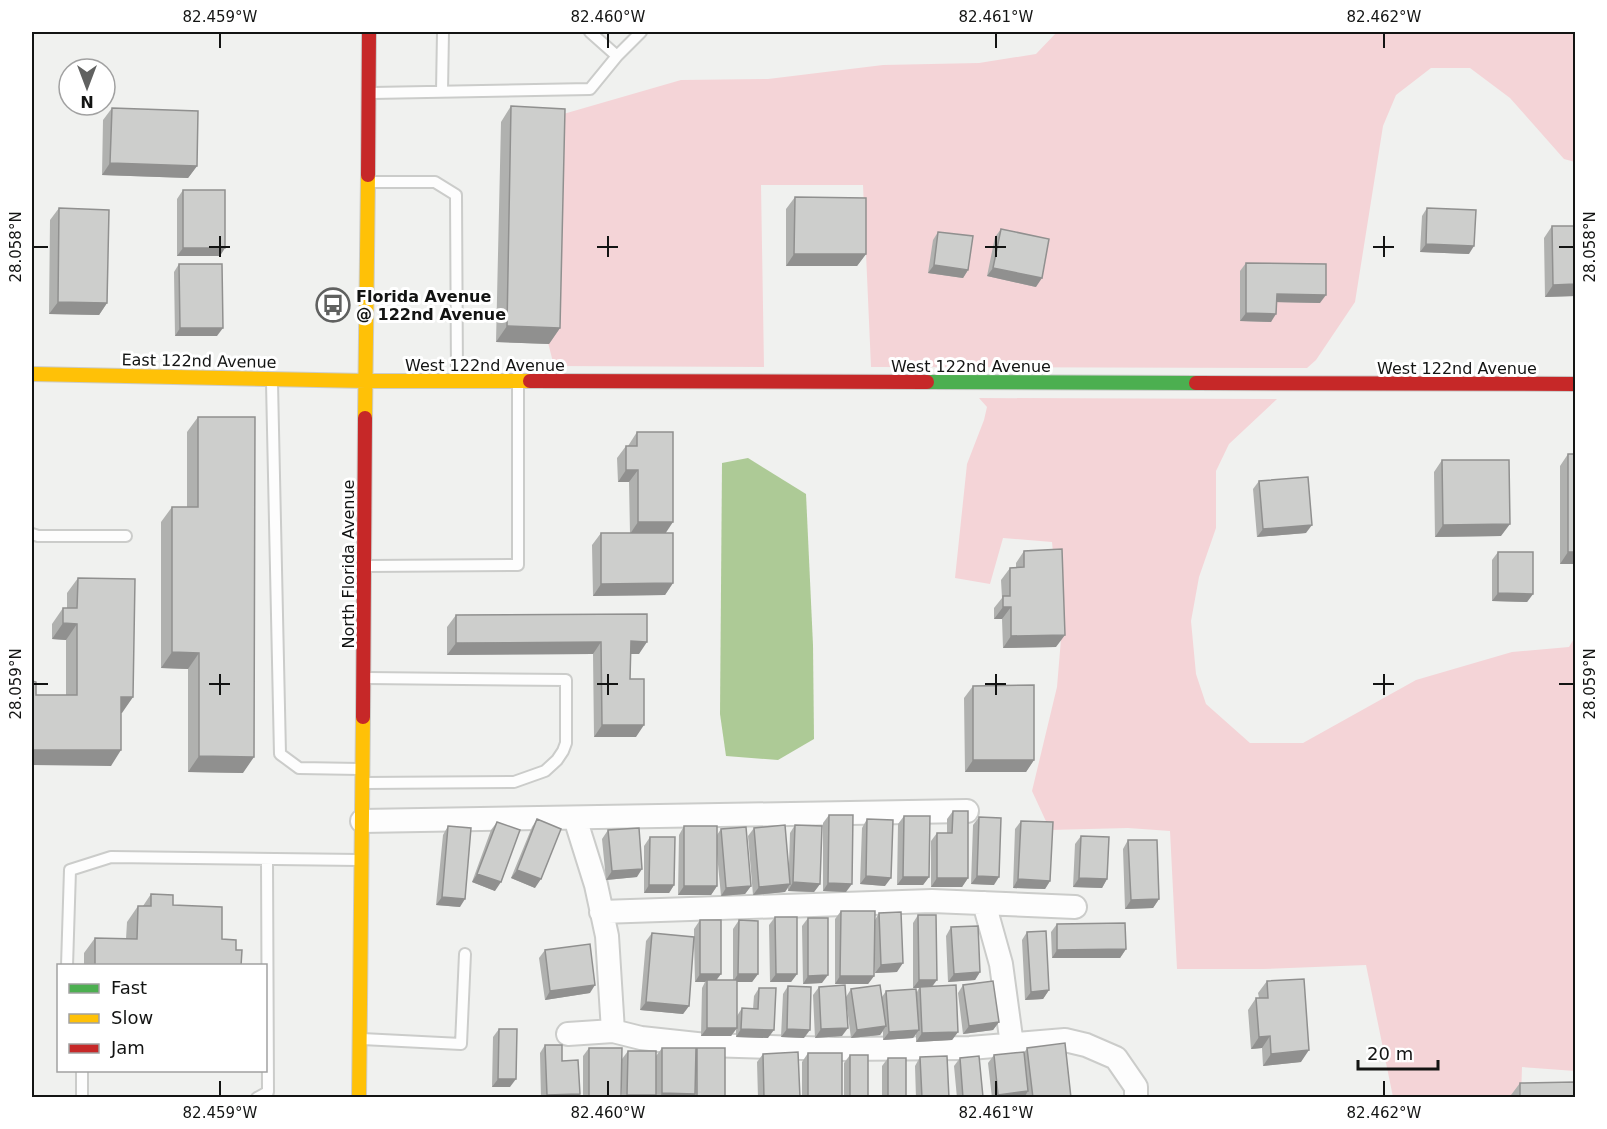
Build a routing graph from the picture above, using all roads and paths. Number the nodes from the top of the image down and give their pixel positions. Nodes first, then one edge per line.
1 (369, 32) edge
2 (443, 32) edge
3 (590, 32) edge
4 (641, 32) edge
5 (616, 56) junction
6 (442, 91) junction
7 (369, 93) junction
8 (368, 182) junction
9 (32, 374) edge
10 (272, 379) junction
11 (366, 381) junction
12 (457, 381) junction
13 (518, 381) junction
14 (1575, 384) edge
15 (32, 534) edge
16 (126, 536) dead end
17 (365, 566) junction
18 (364, 678) junction
19 (363, 776) junction
20 (967, 811) edge
21 (575, 818) junction
22 (362, 821) junction
23 (267, 859) junction
24 (362, 860) junction
25 (984, 903) junction
26 (1075, 907) dead end
27 (601, 912) junction
28 (465, 954) dead end
29 (68, 964) edge
30 (613, 1031) junction
31 (568, 1034) dead end
32 (359, 1038) junction
33 (1012, 1045) junction
34 (82, 1072) edge
35 (82, 1098) edge
36 (257, 1098) edge
37 (359, 1098) edge
38 (1136, 1098) edge

1 - 7 street, North Florida Avenue
2 - 6 lane
3 - 5 lane
4 - 5 lane
5 - 6 lane
6 - 7 lane
7 - 8 street, North Florida Avenue
8 - 11 street, North Florida Avenue
8 - 12 lane
9 - 10 street, East 122nd Avenue
10 - 11 street, East 122nd Avenue
10 - 19 lane
11 - 12 street, West 122nd Avenue
11 - 17 street, North Florida Avenue
12 - 13 street, West 122nd Avenue
13 - 14 street, West 122nd Avenue
13 - 17 lane
15 - 16 lane
17 - 18 street, North Florida Avenue
18 - 19 street, North Florida Avenue
18 - 19 lane
19 - 22 street, North Florida Avenue
20 - 21 street
21 - 22 street
21 - 27 street
22 - 24 street, North Florida Avenue
23 - 24 lane
23 - 29 lane
23 - 36 lane
24 - 32 street, North Florida Avenue
25 - 26 street
25 - 27 street
25 - 33 street
27 - 30 street
28 - 32 lane
30 - 31 street
30 - 33 street
32 - 37 street, North Florida Avenue
33 - 38 street
34 - 35 lane

